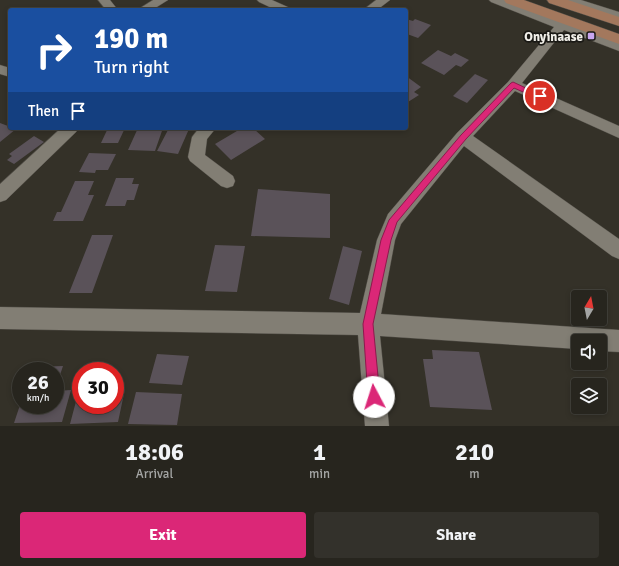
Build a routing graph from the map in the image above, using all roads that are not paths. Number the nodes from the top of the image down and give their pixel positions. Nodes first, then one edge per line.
1 (104, 0) edge
2 (162, 0) edge
3 (263, 0) edge
4 (384, 0) edge
5 (495, 0) edge
6 (511, 0) edge
7 (554, 0) edge
8 (570, 0) edge
9 (110, 8) edge
10 (147, 8) edge
11 (281, 8) edge
12 (372, 8) edge
13 (619, 16) edge
14 (619, 22) edge
15 (562, 25) junction
16 (619, 39) edge
17 (619, 47) edge
18 (513, 85) junction
19 (69, 130) edge
20 (206, 130) edge
21 (619, 132) edge
22 (464, 137) junction
23 (227, 181) dead end
24 (0, 195) edge
25 (619, 250) edge
26 (0, 318) edge
27 (368, 324) junction
28 (619, 341) edge
29 (377, 426) edge

1 - 9 street
2 - 10 street
3 - 11 street
4 - 12 street
5 - 15 street
6 - 16 main road
7 - 14 main road
8 - 13 street
15 - 17 street
15 - 18 street
18 - 21 street
18 - 22 street
19 - 24 street
20 - 23 street
22 - 25 street
22 - 27 street
26 - 27 street
27 - 28 street
27 - 29 street

